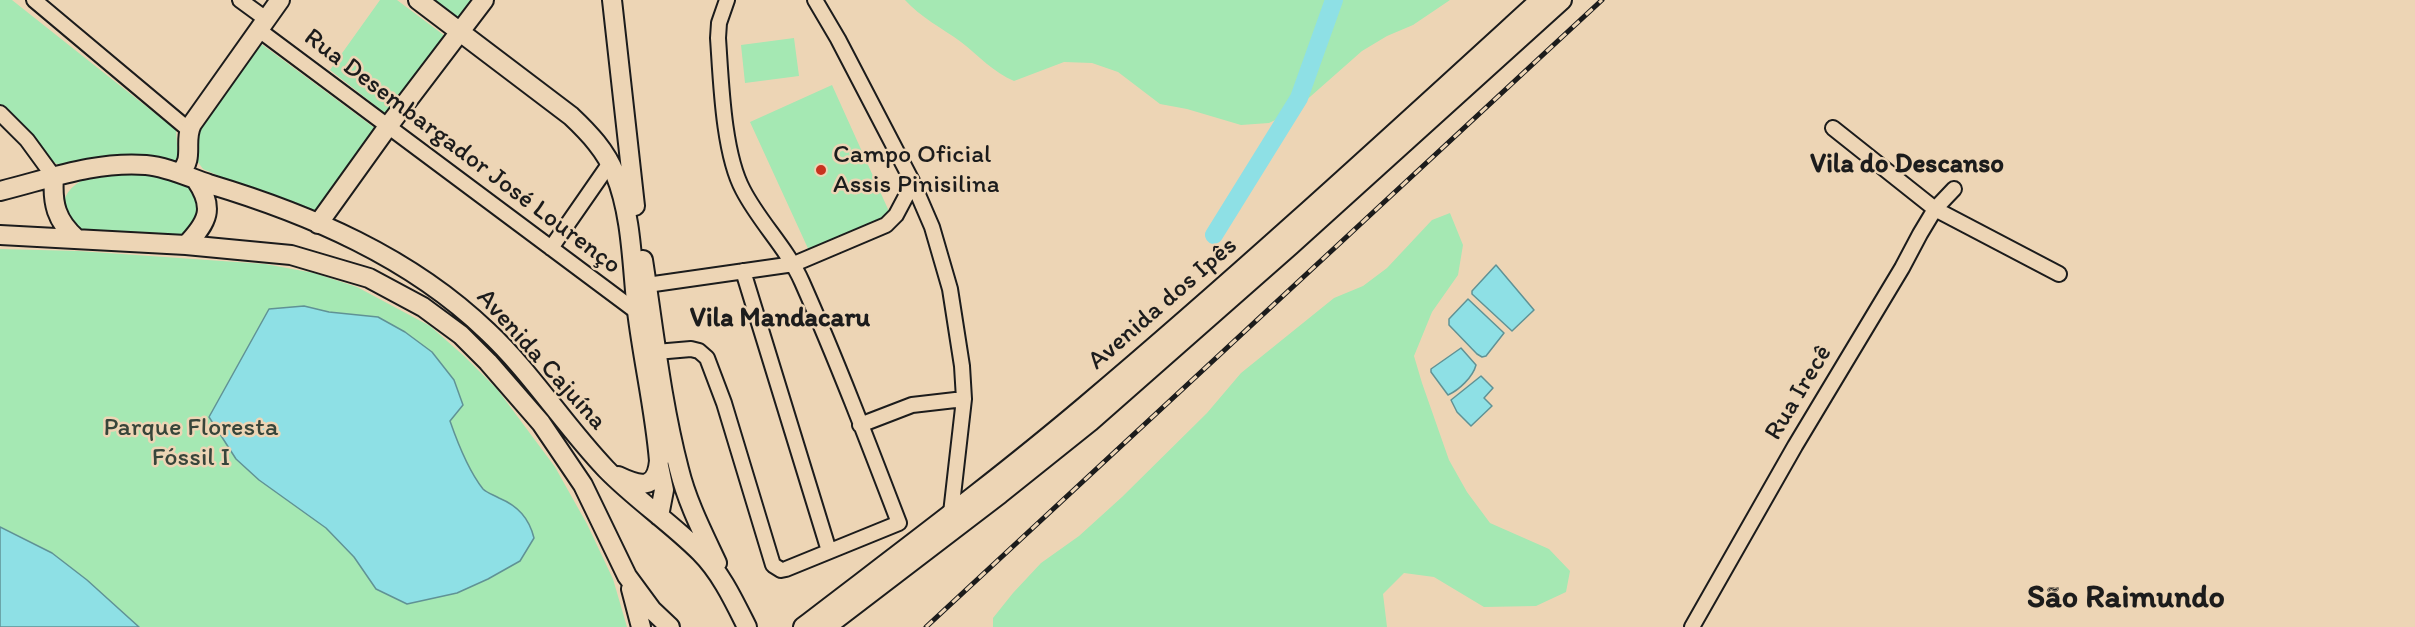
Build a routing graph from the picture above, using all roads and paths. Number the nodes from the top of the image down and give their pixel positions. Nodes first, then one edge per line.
1 (34, 0) edge
2 (240, 0) edge
3 (280, 0) edge
4 (418, 0) edge
5 (484, 0) edge
6 (612, 0) edge
7 (727, 0) edge
8 (815, 0) edge
9 (1540, 0) edge
10 (1562, 0) edge
11 (262, 25) junction
12 (461, 31) junction
13 (1476, 69) junction
14 (0, 113) edge
15 (389, 125) junction
16 (1833, 128) dead end
17 (189, 130) junction
18 (610, 163) junction
19 (188, 176) junction
20 (54, 177) junction
21 (913, 183) junction
22 (1954, 189) dead end
23 (0, 191) edge
24 (1935, 209) junction
25 (318, 224) junction
26 (0, 235) edge
27 (77, 239) junction
28 (186, 245) junction
29 (552, 248) junction
30 (794, 264) junction
31 (743, 271) junction
32 (2059, 273) dead end
33 (1241, 279) junction
34 (647, 285) junction
35 (637, 312) junction
36 (653, 361) junction
37 (964, 399) junction
38 (860, 425) junction
39 (659, 466) junction
40 (606, 469) junction
41 (951, 513) junction
42 (660, 516) junction
43 (830, 551) junction
44 (627, 576) junction
45 (731, 595) junction
46 (641, 627) edge
47 (670, 627) edge
48 (747, 627) edge
49 (803, 627) edge
50 (826, 627) edge
51 (1692, 627) edge

1 - 17 street
2 - 11 street, Rua Desembargador José Lourenço
3 - 11 main road
4 - 12 main road
5 - 12 main road
6 - 34 main road
7 - 30 street
8 - 21 street
9 - 13 main road, Avenida dos Ipês
10 - 13 main road, Avenida dos Ipês
11 - 15 street, Rua Desembargador José Lourenço
11 - 17 main road
12 - 15 main road
12 - 18 main road
13 - 33 main road, Avenida dos Ipês
14 - 20 street
15 - 25 main road
15 - 29 street, Rua Desembargador José Lourenço
16 - 24 street
17 - 19 main road
18 - 29 street
18 - 35 main road
19 - 20 main road, Avenida Cajuína
19 - 25 main road, Avenida Cajuína
19 - 28 main road
20 - 23 main road, Avenida Cajuína
20 - 27 main road
21 - 30 street
21 - 37 street
22 - 24 street, Rua Irecê
24 - 32 street
24 - 51 street, Rua Irecê
25 - 40 main road, Avenida Cajuína
26 - 27 main road, Avenida Cajuína
27 - 28 main road, Avenida Cajuína
28 - 44 main road, Avenida Cajuína
29 - 35 street, Rua Desembargador José Lourenço
30 - 31 street
30 - 38 street
31 - 34 street
31 - 43 street
33 - 41 main road, Avenida dos Ipês
33 - 50 main road, Avenida dos Ipês
34 - 36 main road
35 - 36 main road
36 - 39 main road
36 - 43 street
36 - 45 main road
37 - 38 street
37 - 41 street
38 - 43 street
39 - 40 main road
39 - 42 main road
40 - 42 main road, Avenida Cajuína
41 - 49 main road, Avenida dos Ipês
42 - 45 main road, Avenida Cajuína
44 - 46 main road
44 - 47 main road, Avenida Cajuína
45 - 48 main road, Avenida Cajuína

